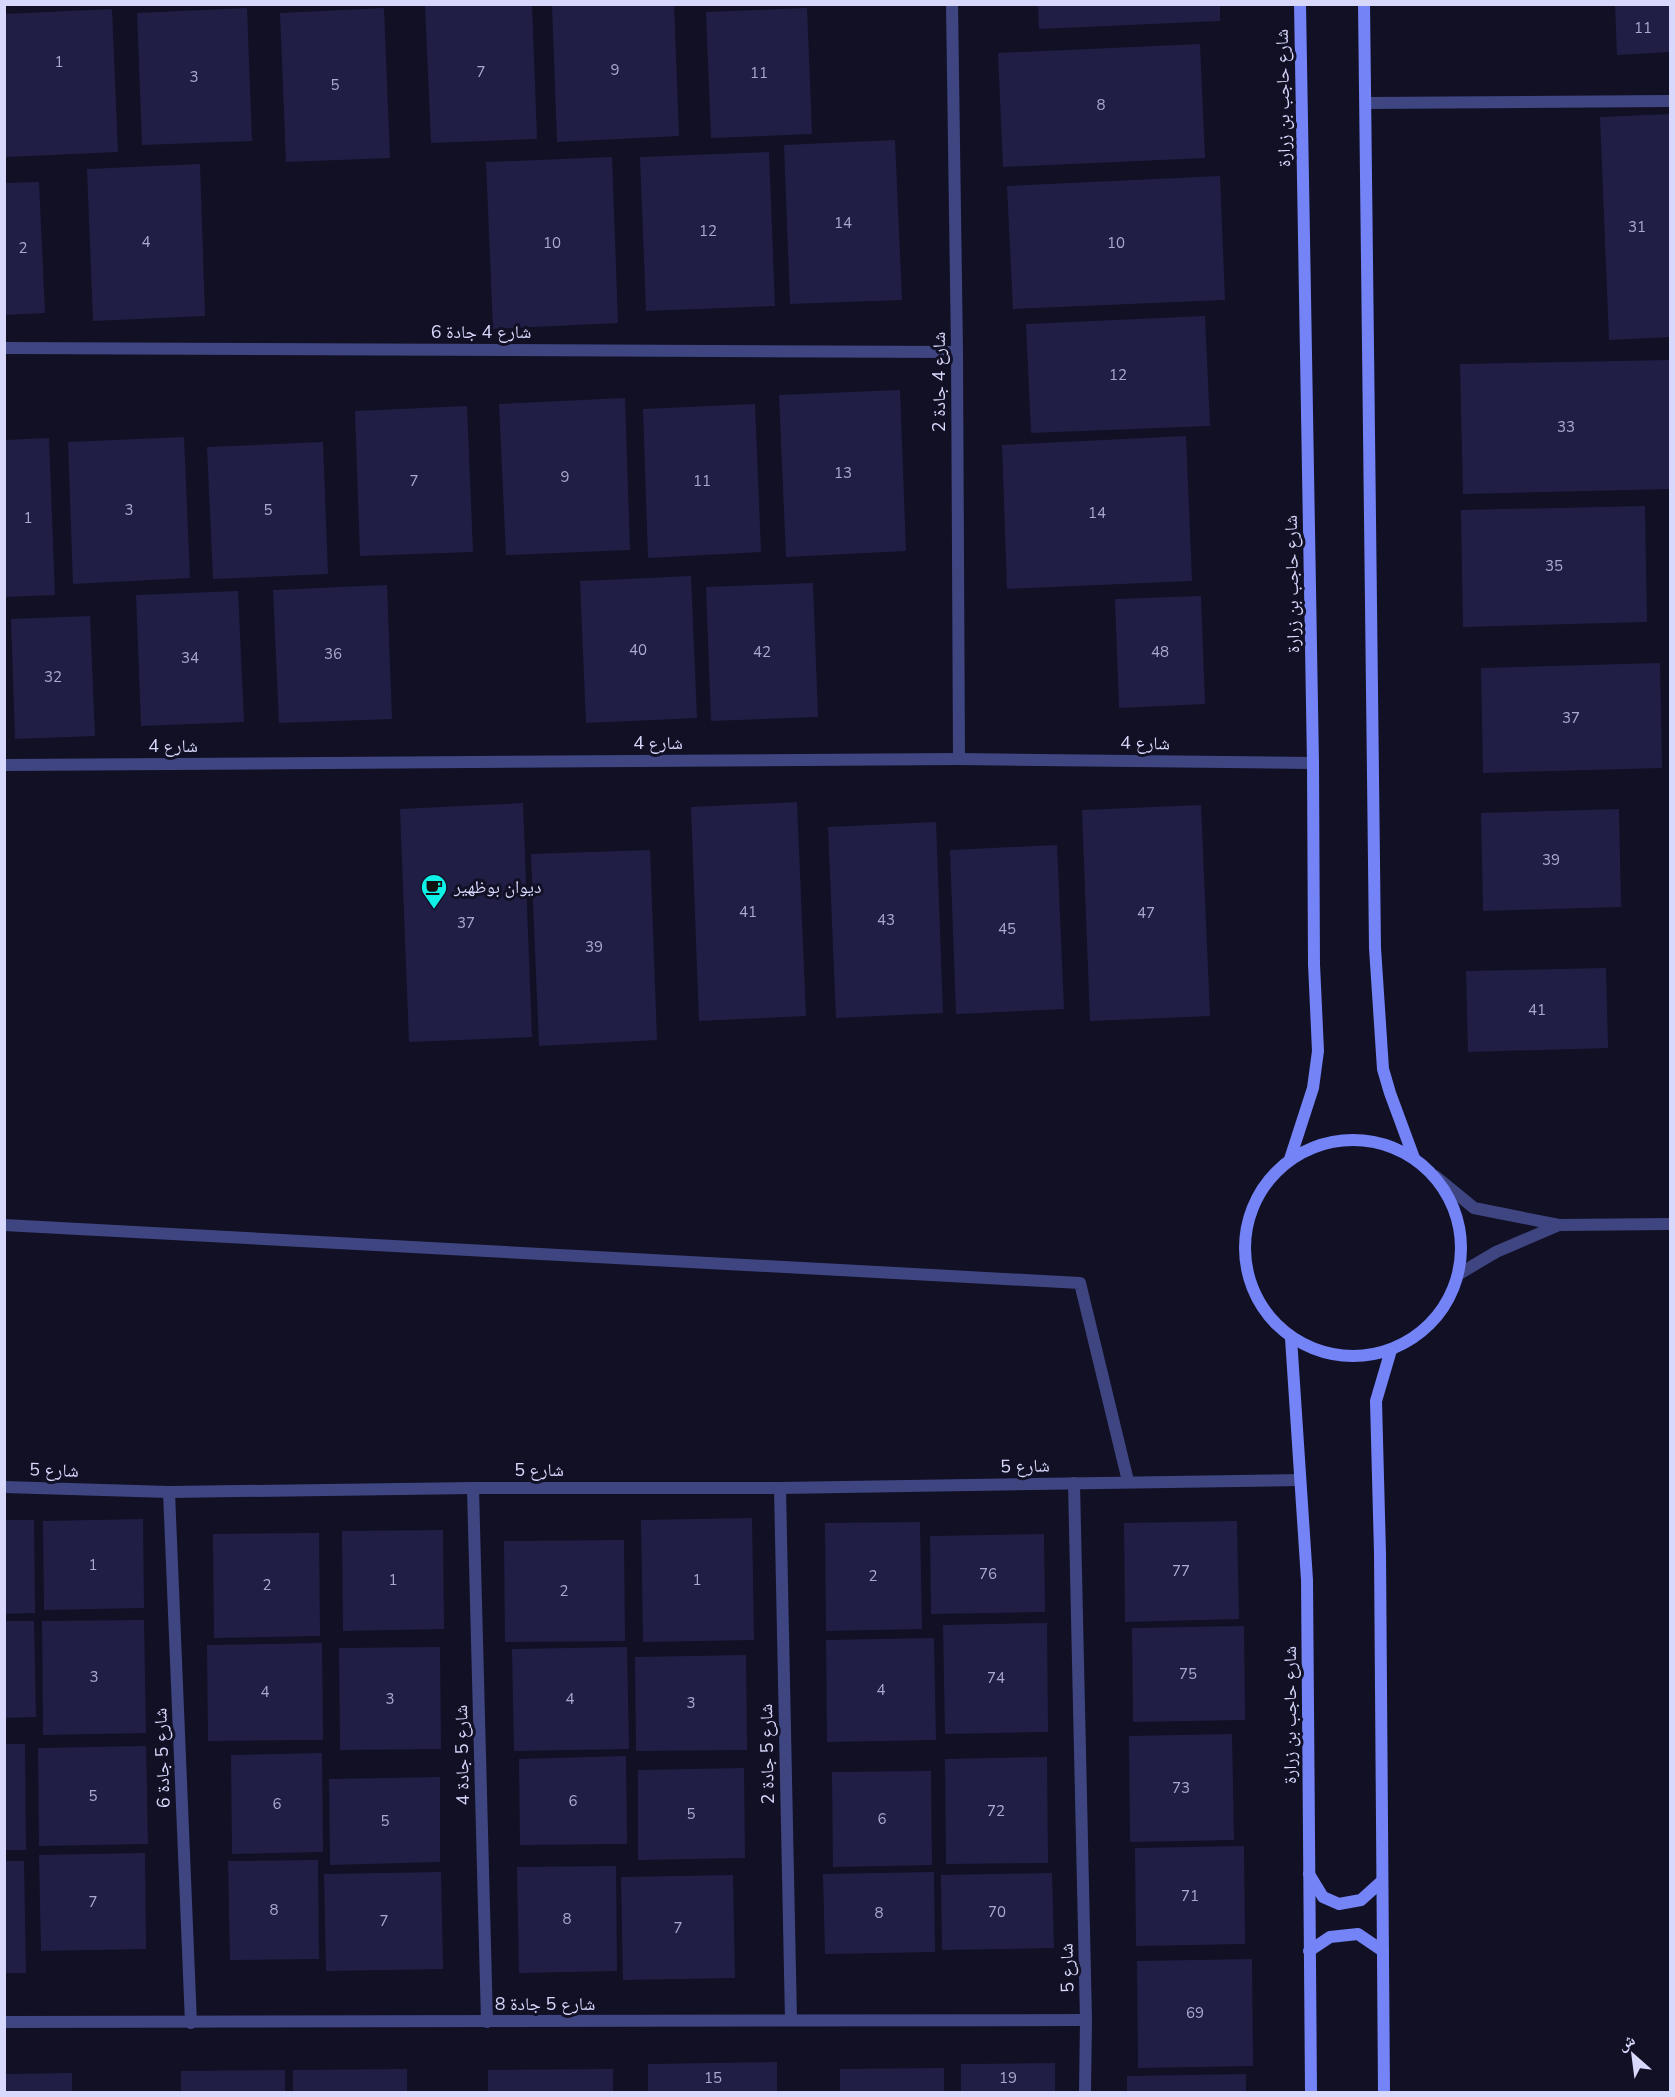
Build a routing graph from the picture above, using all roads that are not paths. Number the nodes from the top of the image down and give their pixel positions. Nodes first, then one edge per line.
1 (952, 4) edge
2 (1300, 4) edge
3 (1364, 4) edge
4 (1671, 101) edge
5 (1366, 103) junction
6 (4, 348) edge
7 (957, 352) junction
8 (959, 759) junction
9 (1313, 763) junction
10 (4, 765) edge
11 (1414, 1158) junction
12 (1290, 1159) junction
13 (1435, 1176) junction
14 (1671, 1224) edge
15 (4, 1225) edge
16 (1559, 1225) junction
17 (1459, 1274) junction
18 (1291, 1338) junction
19 (1391, 1350) junction
20 (1300, 1480) junction
21 (1128, 1481) junction
22 (1074, 1483) junction
23 (4, 1487) edge
24 (473, 1488) junction
25 (780, 1488) junction
26 (169, 1492) junction
27 (1309, 1873) junction
28 (1382, 1881) junction
29 (1383, 1951) junction
30 (1309, 1952) junction
31 (790, 2020) junction
32 (1086, 2020) junction
33 (4, 2022) edge
34 (487, 2022) junction
35 (191, 2023) junction
36 (1085, 2092) edge
37 (1311, 2092) edge
38 (1384, 2092) edge

1 - 7 street, شارع 4 جادة 2
2 - 9 street, شارع حاجب بن زرارة
3 - 5 street
4 - 5 street
5 - 11 street
6 - 7 street, شارع 4 جادة 6
7 - 8 street, شارع 4 جادة 2
8 - 9 street, شارع 4
8 - 10 street, شارع 4
9 - 12 street, شارع حاجب بن زرارة
11 - 12 street
11 - 13 street
12 - 18 street
13 - 16 street
13 - 17 street
14 - 16 street
15 - 21 street
16 - 17 street
17 - 19 street
18 - 19 street
18 - 20 street, شارع حاجب بن زرارة
19 - 28 street
20 - 21 street, شارع 5
20 - 27 street, شارع حاجب بن زرارة
21 - 22 street, شارع 5
22 - 25 street, شارع 5
22 - 32 street, شارع 5
23 - 26 street, شارع 5
24 - 25 street, شارع 5
24 - 26 street, شارع 5
24 - 34 street, شارع 5 جادة 4
25 - 31 street, شارع 5 جادة 2
26 - 35 street, شارع 5 جادة 6
27 - 28 street
27 - 30 street, شارع حاجب بن زرارة
28 - 29 street
29 - 30 street
29 - 38 street
30 - 37 street, شارع حاجب بن زرارة
31 - 32 street, شارع 5 جادة 8
31 - 34 street, شارع 5 جادة 8
32 - 36 street, شارع 5
33 - 35 street, شارع 5 جادة 8
34 - 35 street, شارع 5 جادة 8

